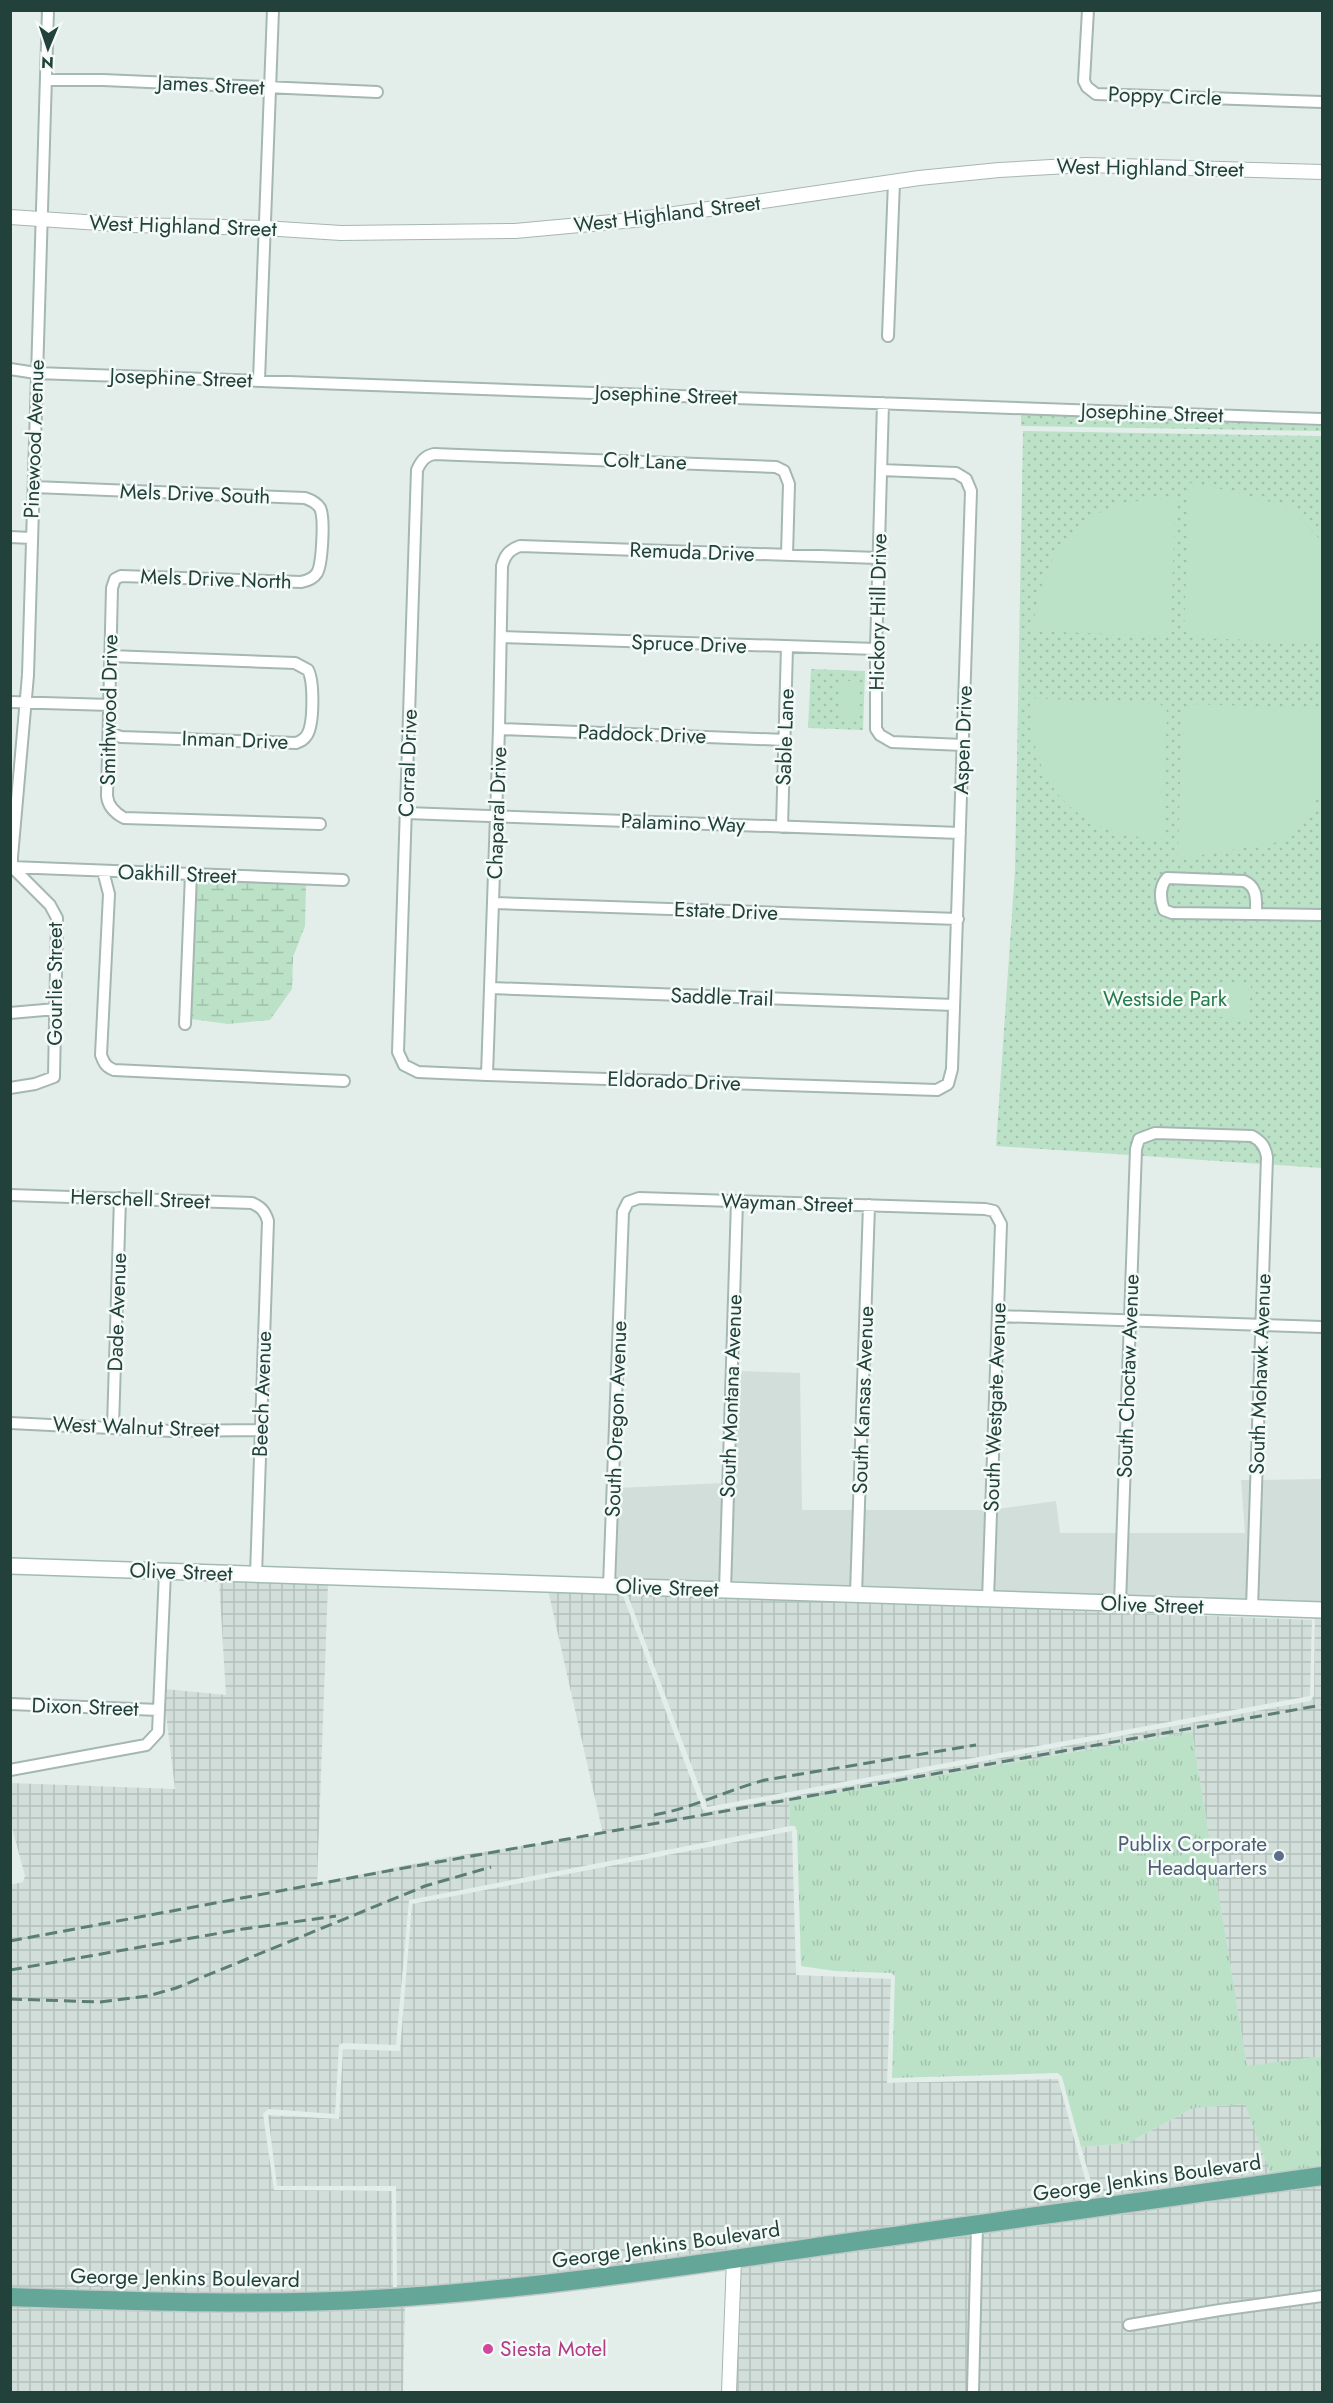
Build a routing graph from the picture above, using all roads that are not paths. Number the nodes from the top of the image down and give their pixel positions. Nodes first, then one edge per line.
1 (48, 10) edge
2 (273, 10) edge
3 (1088, 10) edge
4 (46, 80) junction
5 (270, 88) junction
6 (377, 92) dead end
7 (1323, 102) edge
8 (1323, 172) edge
9 (894, 182) junction
10 (10, 217) edge
11 (41, 220) junction
12 (264, 228) junction
13 (888, 336) dead end
14 (10, 369) edge
15 (36, 373) junction
16 (259, 380) junction
17 (883, 403) junction
18 (1323, 419) edge
19 (422, 461) joint
20 (881, 470) junction
21 (34, 487) junction
22 (10, 537) edge
23 (31, 538) junction
24 (321, 540) joint
25 (508, 553) joint
26 (787, 555) junction
27 (878, 558) junction
28 (115, 579) joint
29 (502, 638) junction
30 (788, 647) junction
31 (876, 649) junction
32 (110, 656) junction
33 (10, 702) edge
34 (26, 703) junction
35 (110, 705) junction
36 (499, 729) junction
37 (109, 733) junction
38 (785, 740) junction
39 (963, 745) junction
40 (406, 813) junction
41 (496, 816) junction
42 (320, 824) dead end
43 (782, 827) junction
44 (960, 833) junction
45 (11, 867) edge
46 (103, 872) junction
47 (191, 874) junction
48 (343, 880) dead end
49 (494, 903) junction
50 (1256, 913) junction
51 (1323, 915) edge
52 (958, 919) junction
53 (491, 988) junction
54 (954, 1005) junction
55 (56, 1010) junction
56 (10, 1013) edge
57 (185, 1024) dead end
58 (404, 1065) joint
59 (487, 1075) junction
60 (344, 1081) dead end
61 (945, 1087) joint
62 (10, 1088) edge
63 (1136, 1149) joint
64 (10, 1195) edge
65 (120, 1198) junction
66 (737, 1201) junction
67 (869, 1205) junction
68 (266, 1214) joint
69 (997, 1216) joint
70 (622, 1252) joint
71 (998, 1316) junction
72 (1130, 1321) junction
73 (1262, 1325) junction
74 (1323, 1328) edge
75 (10, 1423) edge
76 (113, 1427) junction
77 (261, 1430) junction
78 (10, 1566) edge
79 (165, 1572) junction
80 (256, 1575) junction
81 (609, 1586) junction
82 (724, 1591) junction
83 (856, 1594) junction
84 (988, 1600) junction
85 (1120, 1604) junction
86 (1252, 1608) junction
87 (1323, 1610) edge
88 (10, 1704) edge
89 (159, 1710) junction
90 (10, 1770) edge
91 (1323, 2176) edge
92 (977, 2224) junction
93 (734, 2259) junction
94 (1323, 2296) edge
95 (10, 2297) edge
96 (1129, 2325) dead end
97 (729, 2392) edge
98 (973, 2392) edge

1 - 4 street, Pinewood Avenue
2 - 5 street
3 - 7 street, Poppy Circle
4 - 5 street, James Street
4 - 11 street, Pinewood Avenue
5 - 6 street, James Street
5 - 12 street
8 - 9 street, West Highland Street
9 - 12 street, West Highland Street
9 - 13 street
10 - 11 street, West Highland Street
11 - 12 street, West Highland Street
11 - 15 street, Pinewood Avenue
12 - 16 street
14 - 15 street, Josephine Street
15 - 16 street, Josephine Street
15 - 21 street, Pinewood Avenue
16 - 17 street, Josephine Street
17 - 18 street, Josephine Street
17 - 20 street, Hickory Hill Drive
19 - 26 street, Colt Lane
19 - 40 street, Corral Drive
20 - 27 street, Hickory Hill Drive
20 - 39 street, Aspen Drive
21 - 23 street, Pinewood Avenue
21 - 24 street, Mels Drive South
22 - 23 street
23 - 34 street, Pinewood Avenue
24 - 28 street, Mels Drive North
25 - 26 street, Remuda Drive
25 - 29 street, Chaparal Drive
26 - 27 street, Remuda Drive
27 - 31 street, Hickory Hill Drive
28 - 32 street, Smithwood Drive
29 - 30 street, Spruce Drive
29 - 36 street, Chaparal Drive
30 - 31 street, Spruce Drive
30 - 38 street, Sable Lane
31 - 39 street, Hickory Hill Drive
32 - 35 street, Smithwood Drive
32 - 37 street, Inman Drive
33 - 34 street
34 - 35 street
34 - 45 street, Pinewood Avenue
35 - 37 street, Smithwood Drive
36 - 38 street, Paddock Drive
36 - 41 street, Chaparal Drive
37 - 42 street, Smithwood Drive
38 - 43 street, Sable Lane
39 - 44 street, Aspen Drive
40 - 41 street, Palamino Way
40 - 58 street, Corral Drive
41 - 43 street, Palamino Way
41 - 49 street, Chaparal Drive
43 - 44 street, Palamino Way
44 - 52 street, Aspen Drive
45 - 46 street, Oakhill Street
45 - 55 street, Gourlie Street
46 - 47 street, Oakhill Street
46 - 60 street
47 - 48 street, Oakhill Street
47 - 57 street
49 - 52 street, Estate Drive
49 - 53 street, Chaparal Drive
50 - 50 street
50 - 51 street
52 - 54 street, Aspen Drive
53 - 54 street, Saddle Trail
53 - 59 street, Chaparal Drive
54 - 61 street, Aspen Drive
55 - 56 street
55 - 62 street, Gourlie Street
58 - 59 street, Eldorado Drive
59 - 61 street, Eldorado Drive
63 - 72 street, South Choctaw Avenue
63 - 73 street, South Mohawk Avenue
64 - 65 street, Herschell Street
65 - 68 street, Herschell Street
65 - 76 street, Dade Avenue
66 - 67 street, Wayman Street
66 - 70 street, Wayman Street
66 - 82 street, South Montana Avenue
67 - 69 street, Wayman Street
67 - 83 street, South Kansas Avenue
68 - 77 street, Beech Avenue
69 - 71 street, South Westgate Avenue
70 - 81 street, South Oregon Avenue
71 - 72 street
71 - 84 street, South Westgate Avenue
72 - 73 street
72 - 85 street, South Choctaw Avenue
73 - 74 street
73 - 86 street, South Mohawk Avenue
75 - 76 street, West Walnut Street
76 - 77 street, West Walnut Street
77 - 80 street, Beech Avenue
78 - 79 main road, Olive Street
79 - 80 main road, Olive Street
79 - 89 street
80 - 81 main road, Olive Street
81 - 82 main road, Olive Street
82 - 83 main road, Olive Street
83 - 84 main road, Olive Street
84 - 85 main road, Olive Street
85 - 86 main road, Olive Street
86 - 87 main road, Olive Street
88 - 89 street, Dixon Street
89 - 90 street
91 - 92 main road, George Jenkins Boulevard
92 - 93 main road, George Jenkins Boulevard
92 - 98 street
93 - 95 main road, George Jenkins Boulevard
93 - 97 street
94 - 96 street

